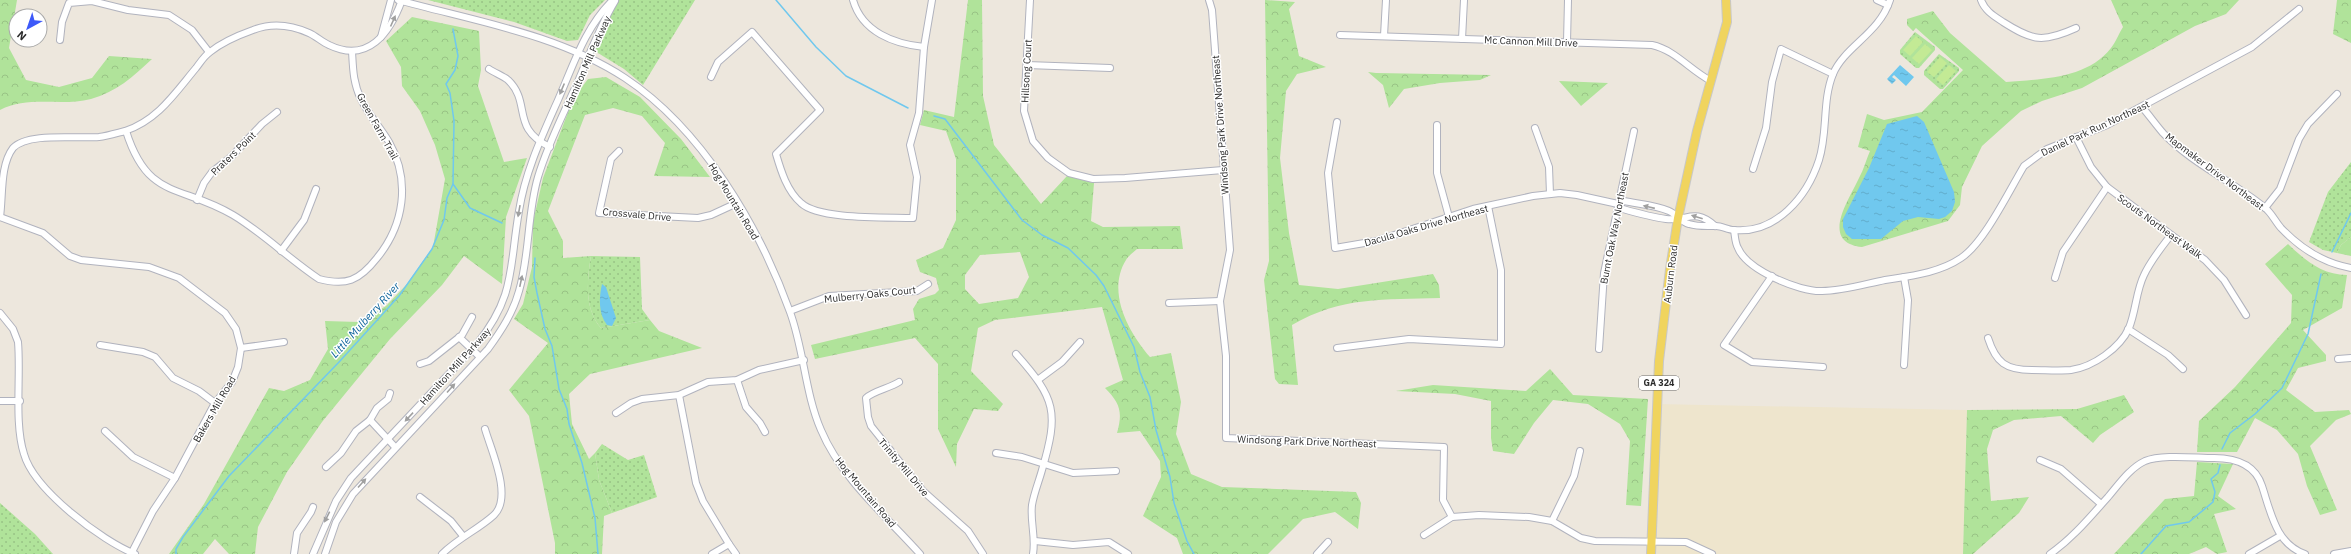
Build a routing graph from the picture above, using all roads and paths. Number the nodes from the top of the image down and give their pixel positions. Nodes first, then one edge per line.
1 (391, 0) edge
2 (400, 0) edge
3 (614, 0) edge
4 (853, 0) edge
5 (932, 0) edge
6 (1030, 0) edge
7 (1209, 0) edge
8 (1386, 0) edge
9 (1464, 0) edge
10 (1568, 0) edge
11 (1726, 0) edge
12 (1877, 0) edge
13 (1982, 0) edge
14 (1889, 2) edge
15 (2299, 9) dead end
16 (2076, 28) dead end
17 (1340, 35) dead end
18 (1384, 36) junction
19 (381, 39) junction
20 (1462, 39) junction
21 (60, 40) dead end
22 (1567, 42) junction
23 (924, 47) junction
24 (352, 51) junction
25 (209, 52) junction
26 (578, 54) junction
27 (588, 58) junction
28 (1027, 65) junction
29 (1110, 68) dead end
30 (489, 69) dead end
31 (1833, 74) junction
32 (711, 77) dead end
33 (1711, 81) junction
34 (2337, 94) dead end
35 (2142, 107) junction
36 (277, 112) dead end
37 (1337, 122) dead end
38 (1437, 125) dead end
39 (1535, 128) dead end
40 (126, 131) junction
41 (1634, 131) dead end
42 (2076, 137) junction
43 (540, 142) junction
44 (550, 147) junction
45 (619, 151) dead end
46 (2, 161) edge
47 (1753, 169) dead end
48 (1222, 170) junction
49 (2107, 187) junction
50 (316, 189) dead end
51 (1550, 194) junction
52 (197, 200) junction
53 (737, 203) junction
54 (1618, 204) junction
55 (1488, 206) junction
56 (2265, 208) junction
57 (0, 217) edge
58 (1449, 217) junction
59 (1678, 218) junction
60 (1715, 226) junction
61 (1734, 230) junction
62 (2171, 235) junction
63 (281, 251) junction
64 (2351, 268) edge
65 (1772, 276) junction
66 (1904, 277) junction
67 (2055, 278) dead end
68 (928, 284) dead end
69 (1220, 301) junction
70 (1169, 304) dead end
71 (790, 311) junction
72 (0, 313) edge
73 (2246, 315) dead end
74 (472, 317) dead end
75 (2128, 329) junction
76 (459, 337) junction
77 (1988, 338) dead end
78 (284, 342) dead end
79 (1080, 342) dead end
80 (100, 345) dead end
81 (241, 348) junction
82 (1337, 348) dead end
83 (472, 349) junction
84 (1599, 349) dead end
85 (1016, 354) dead end
86 (480, 357) junction
87 (2351, 358) edge
88 (2338, 359) dead end
89 (804, 360) junction
90 (420, 364) dead end
91 (1904, 365) dead end
92 (1823, 367) dead end
93 (2183, 369) dead end
94 (1039, 379) junction
95 (737, 380) junction
96 (899, 382) dead end
97 (390, 393) dead end
98 (679, 395) junction
99 (0, 401) edge
100 (20, 401) junction
101 (216, 403) junction
102 (616, 413) dead end
103 (370, 420) junction
104 (485, 429) dead end
105 (105, 431) dead end
106 (766, 432) dead end
107 (387, 439) junction
108 (395, 447) junction
109 (1580, 451) dead end
110 (996, 453) dead end
111 (2040, 460) dead end
112 (1044, 463) junction
113 (326, 467) dead end
114 (1116, 471) dead end
115 (175, 478) junction
116 (420, 497) dead end
117 (2101, 504) junction
118 (313, 507) dead end
119 (1452, 516) junction
120 (1552, 521) junction
121 (1424, 535) dead end
122 (463, 536) junction
123 (2280, 536) junction
124 (1034, 541) junction
125 (1328, 542) dead end
126 (1651, 542) junction
127 (729, 544) junction
128 (2351, 551) edge
129 (295, 553) edge
130 (133, 554) edge
131 (304, 554) edge
132 (313, 554) edge
133 (325, 554) edge
134 (442, 554) edge
135 (712, 554) edge
136 (736, 554) edge
137 (920, 554) edge
138 (983, 554) edge
139 (1033, 554) edge
140 (1128, 554) edge
141 (1317, 554) edge
142 (1651, 554) edge
143 (1712, 554) edge
144 (2050, 554) edge
145 (2249, 554) edge
146 (2305, 554) edge
147 (2334, 554) edge

1 - 19 street
19 -> 2 street
2 - 26 street, Hog Mountain Road
3 - 26 street, Hamilton Mill Parkway
3 - 27 street, Hamilton Mill Parkway
4 - 23 street
5 - 23 street
6 - 28 street, Hillsong Court
7 - 48 street, Windsong Park Drive Northeast
8 - 18 street
9 - 20 street
10 - 22 street
11 - 33 main road, Auburn Road / GA 324
12 - 14 street
13 - 16 street
14 - 31 street
15 - 35 street, Daniel Park Run Northeast
17 - 18 street, Mc Cannon Mill Drive
18 - 20 street, Mc Cannon Mill Drive
19 - 24 street
20 - 22 street, Mc Cannon Mill Drive
21 - 25 street
22 - 33 street, Mc Cannon Mill Drive
23 - 32 street
24 - 25 street
24 - 63 street, Green Farm Trail
25 - 40 street
26 - 27 street, Hog Mountain Road
26 -> 43 street, Hamilton Mill Parkway
27 - 44 street, Hamilton Mill Parkway
27 - 53 street, Hog Mountain Road
28 - 29 street
28 - 48 street, Hillsong Court
30 - 43 street
31 - 47 street
31 - 61 street
33 - 59 main road, Auburn Road / GA 324
34 - 56 street
35 - 42 street, Daniel Park Run Northeast
35 - 56 street, Mapmaker Drive Northeast
36 - 52 street, Praters Point
37 - 58 street, Dacula Oaks Drive Northeast
38 - 58 street
39 - 51 street
40 - 46 street
40 - 52 street
41 - 54 street, Burnt Oak Way Northeast
42 - 49 street, Scouts Northeast Walk
42 - 66 street, Daniel Park Run Northeast
43 - 44 street
43 -> 83 street, Hamilton Mill Parkway
86 -> 44 street, Hamilton Mill Parkway
45 - 53 street, Crossvale Drive
46 - 57 street
48 - 69 street, Windsong Park Drive Northeast
49 - 62 street, Scouts Northeast Walk
49 - 67 street
50 - 63 street
51 - 54 street, Dacula Oaks Drive Northeast
51 - 55 street, Dacula Oaks Drive Northeast
52 - 63 street
53 - 71 street, Hog Mountain Road
54 - 59 street, Dacula Oaks Drive Northeast
54 - 84 street, Burnt Oak Way Northeast
55 - 58 street, Dacula Oaks Drive Northeast
55 - 82 street
56 - 64 street, Mapmaker Drive Northeast
57 - 81 street, Bakers Mill Road
59 - 60 street
60 -> 59 street
59 - 126 main road, Auburn Road / GA 324
60 - 61 street
61 - 65 street, Daniel Park Run Northeast
62 - 73 street, Scouts Northeast Walk
62 - 75 street
65 - 66 street, Daniel Park Run Northeast
65 - 92 street
66 - 91 street
68 - 71 street, Mulberry Oaks Court
69 - 70 street
69 - 119 street, Windsong Park Drive Northeast
71 - 89 street, Hog Mountain Road
72 - 100 street
74 - 76 street
75 - 77 street
75 - 93 street
76 - 83 street
76 - 90 street
78 - 81 street
79 - 94 street
80 - 101 street
81 - 101 street, Bakers Mill Road
83 - 86 street
83 -> 107 street, Hamilton Mill Parkway
85 - 94 street
108 -> 86 street, Hamilton Mill Parkway
87 - 88 street
89 - 95 street
89 - 137 street, Hog Mountain Road
94 - 112 street
95 - 98 street
95 - 106 street
96 - 138 street, Trinity Mill Drive
97 - 103 street
98 - 102 street
98 - 127 street
99 - 100 street
100 - 130 street
101 - 115 street, Bakers Mill Road
103 - 107 street
103 - 113 street
104 - 122 street
105 - 115 street
107 - 108 street
107 -> 132 street, Hamilton Mill Parkway
133 -> 108 street, Hamilton Mill Parkway
109 - 120 street
110 - 112 street
111 - 117 street
112 - 114 street
112 - 124 street
115 - 130 street, Bakers Mill Road
116 - 122 street
117 - 123 street
117 - 144 street
118 - 129 street
119 - 120 street
119 - 121 street
120 - 126 street
122 - 134 street
123 - 145 street
123 - 146 street
124 - 139 street
124 - 140 street
125 - 141 street
126 - 142 main road, Auburn Road / GA 324
126 - 143 street
127 - 135 street
127 - 136 street
128 - 147 street
129 - 131 street

